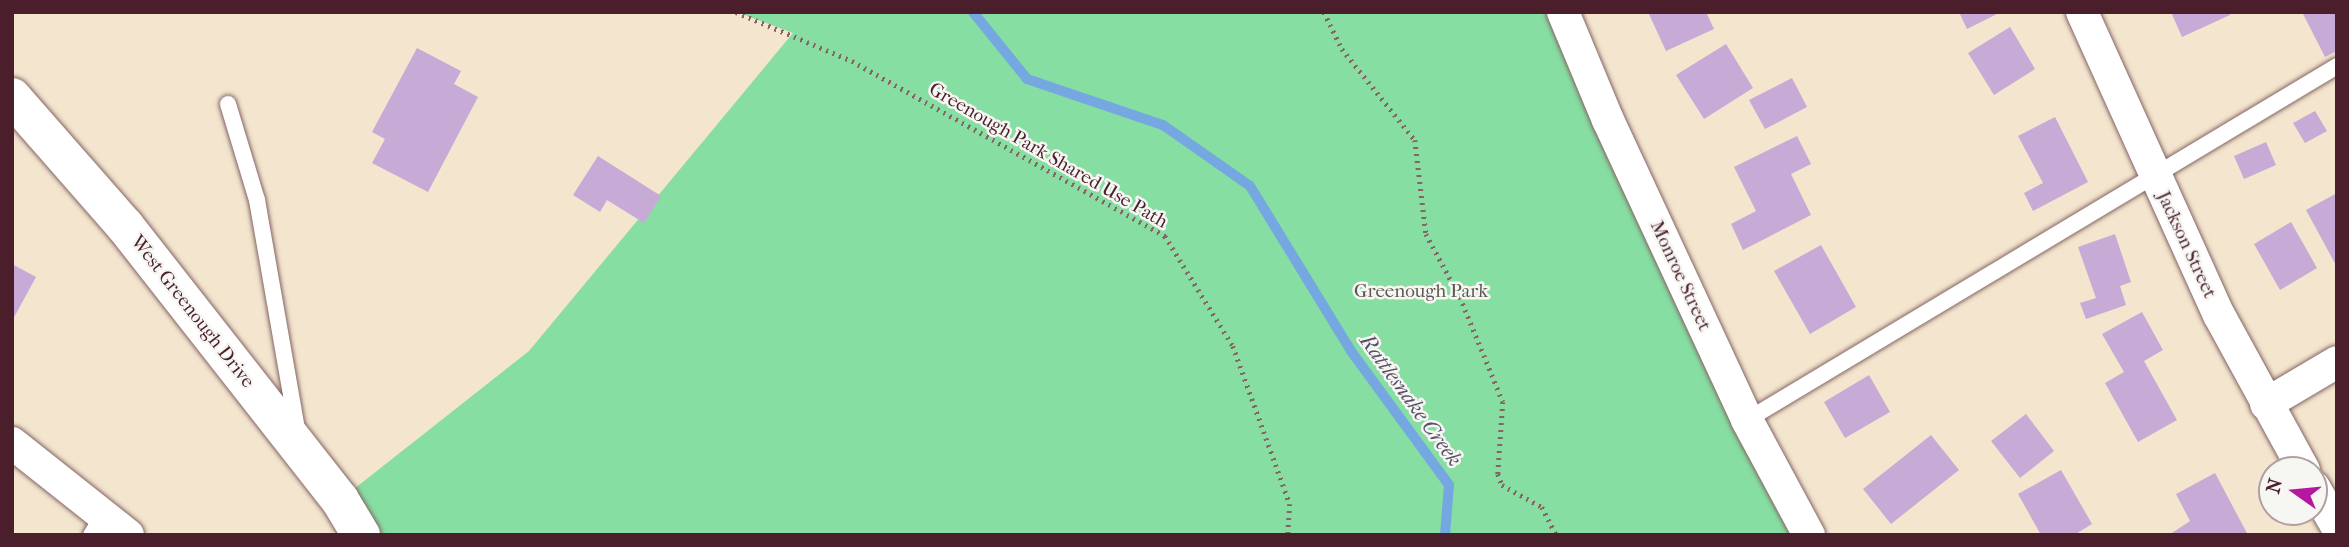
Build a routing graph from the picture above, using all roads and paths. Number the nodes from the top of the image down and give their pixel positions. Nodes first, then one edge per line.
1 (1324, 12) edge
2 (1563, 12) edge
3 (2082, 12) edge
4 (738, 13) edge
5 (2337, 66) edge
6 (12, 97) edge
7 (228, 104) dead end
8 (2154, 175) junction
9 (2337, 362) edge
10 (2266, 404) junction
11 (1747, 420) junction
12 (12, 443) edge
13 (301, 452) junction
14 (2296, 456) edge
15 (2328, 511) edge
16 (98, 524) edge
17 (2337, 527) edge
18 (128, 535) edge
19 (361, 535) edge
20 (1289, 535) edge
21 (1556, 535) edge
22 (1808, 535) edge

1 - 21 path
2 - 11 street, Monroe Street
3 - 8 street, Jackson Street
4 - 20 path, Greenough Park Shared Use Path
5 - 8 lane
6 - 13 street, West Greenough Drive
7 - 13 lane
8 - 10 street, Jackson Street
8 - 11 lane
9 - 10 street
10 - 14 street, Jackson Street
11 - 22 street, Monroe Street
12 - 16 street
13 - 19 street, West Greenough Drive
15 - 17 street
16 - 18 street

